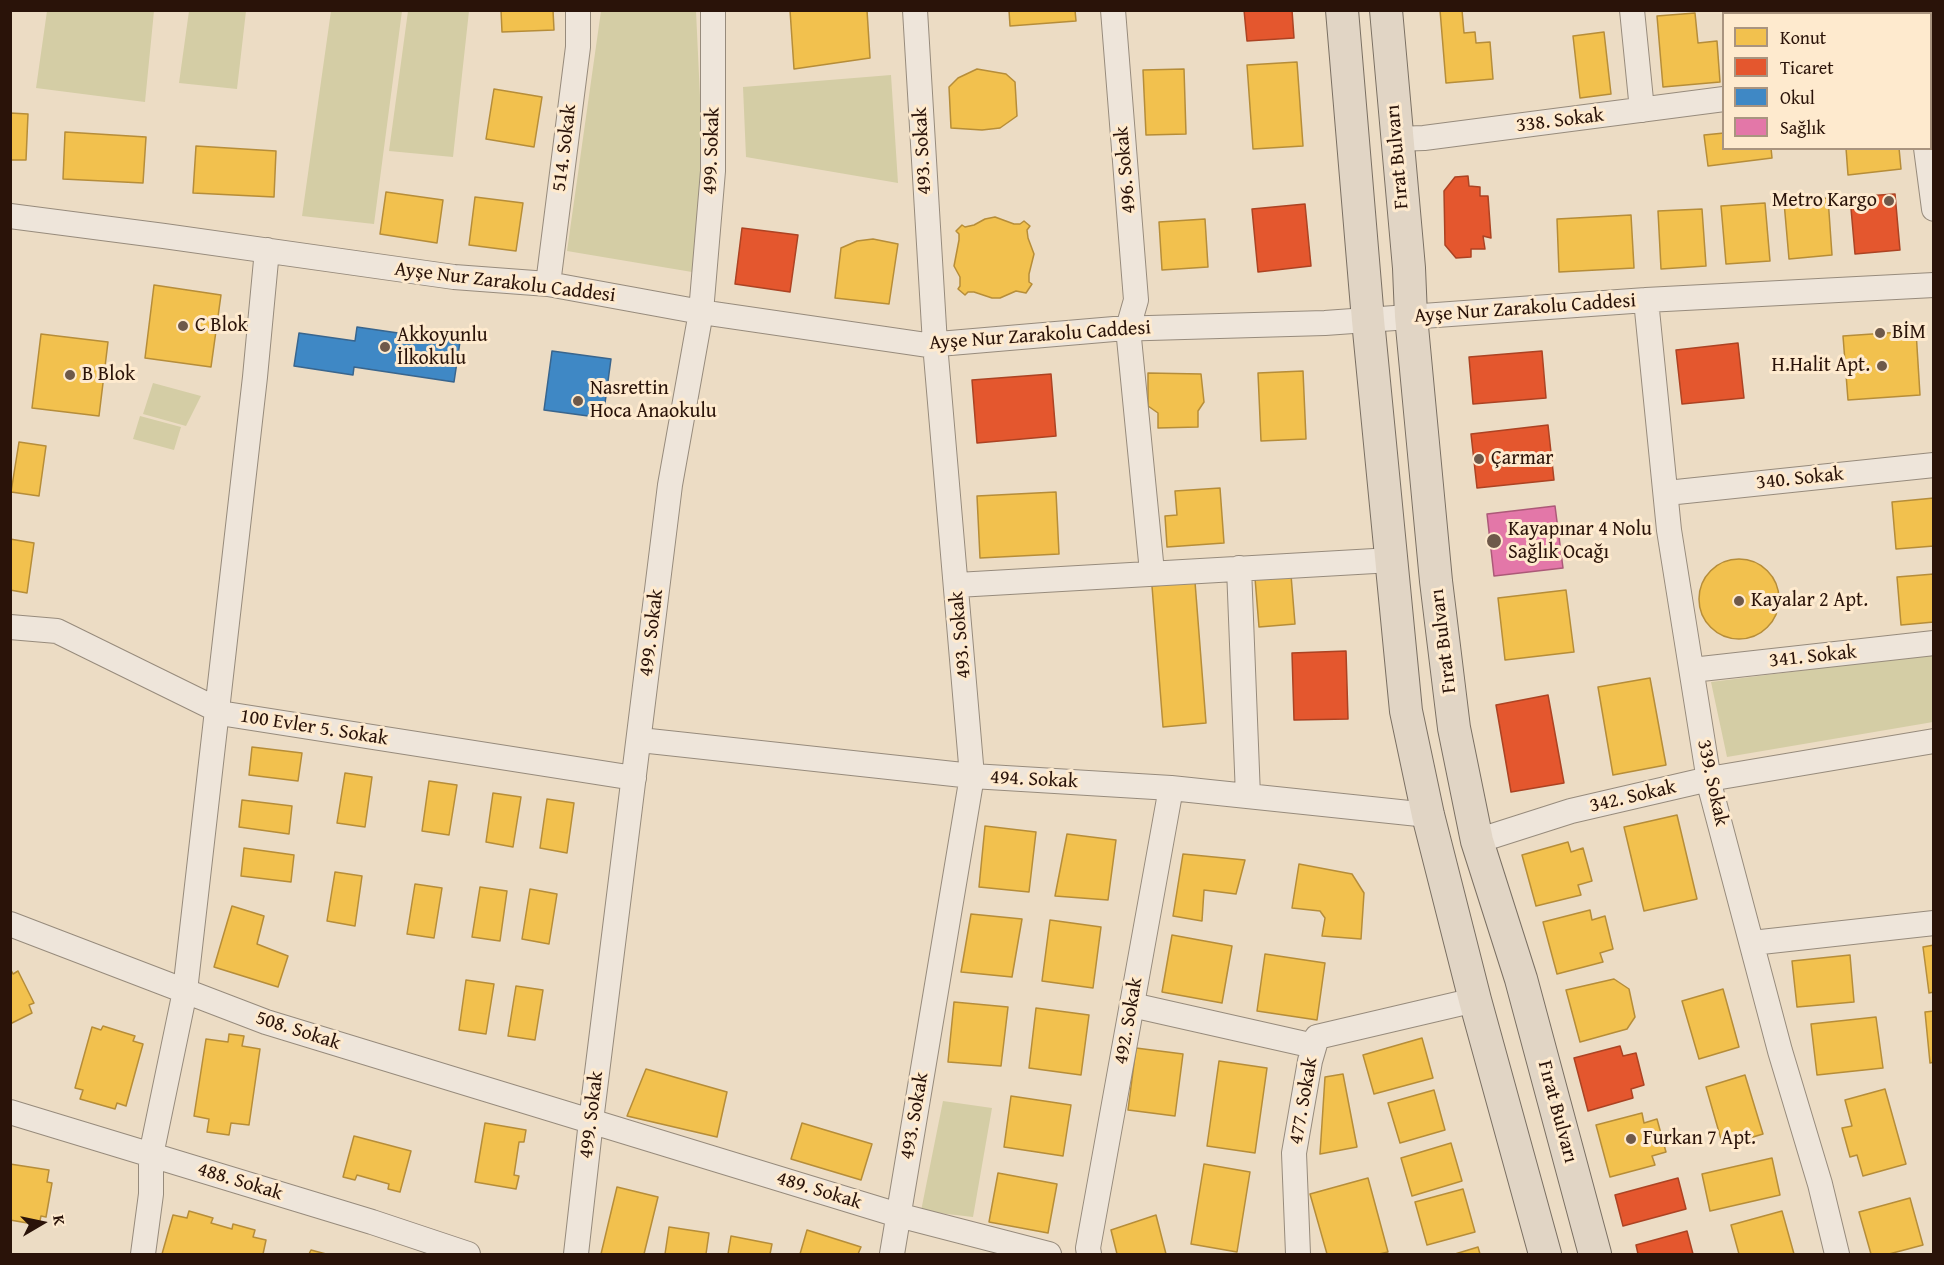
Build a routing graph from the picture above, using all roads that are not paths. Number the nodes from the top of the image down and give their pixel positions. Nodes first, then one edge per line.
1 (578, 10) edge
2 (713, 10) edge
3 (915, 10) edge
4 (1113, 10) edge
5 (1342, 10) edge
6 (1386, 10) edge
7 (1632, 10) edge
8 (1722, 99) edge
9 (1642, 110) junction
10 (1396, 139) junction
11 (1926, 150) edge
12 (1934, 209) edge
13 (10, 216) edge
14 (267, 250) junction
15 (548, 284) junction
16 (1934, 285) edge
17 (1646, 300) junction
18 (701, 312) junction
19 (1411, 316) junction
20 (1368, 320) junction
21 (1128, 328) junction
22 (935, 344) junction
23 (1934, 465) edge
24 (1667, 493) junction
25 (1392, 560) junction
26 (1239, 568) junction
27 (1152, 572) junction
28 (957, 585) junction
29 (10, 627) edge
30 (1934, 643) edge
31 (1692, 670) junction
32 (217, 710) junction
33 (639, 740) junction
34 (1934, 741) edge
35 (972, 776) junction
36 (634, 778) junction
37 (1709, 779) junction
38 (1171, 788) junction
39 (1248, 796) junction
40 (1428, 815) junction
41 (1477, 841) junction
42 (1934, 923) edge
43 (10, 924) edge
44 (1752, 943) junction
45 (185, 991) junction
46 (1475, 1000) junction
47 (1132, 1005) junction
48 (1314, 1046) junction
49 (10, 1112) edge
50 (591, 1121) junction
51 (151, 1155) junction
52 (898, 1215) junction
53 (1292, 1253) edge
54 (143, 1254) edge
55 (468, 1254) edge
56 (576, 1254) edge
57 (892, 1254) edge
58 (1049, 1254) edge
59 (1089, 1254) edge
60 (1545, 1254) edge
61 (1595, 1254) edge
62 (1837, 1254) edge

1 - 15 street, 514. Sokak
2 - 18 street, 499. Sokak
3 - 22 street, 493. Sokak
4 - 21 street, 496. Sokak
5 - 20 main road
6 - 10 main road, Fırat Bulvarı
7 - 9 street
8 - 9 street, 338. Sokak
9 - 10 street, 338. Sokak
10 - 19 main road, Fırat Bulvarı
11 - 12 street
13 - 14 street, Ayşe Nur Zarakolu Caddesi
14 - 15 street, Ayşe Nur Zarakolu Caddesi
14 - 32 street
15 - 18 street, Ayşe Nur Zarakolu Caddesi
16 - 17 street, Ayşe Nur Zarakolu Caddesi
17 - 19 street, Ayşe Nur Zarakolu Caddesi
17 - 24 street, 339. Sokak
18 - 22 street, Ayşe Nur Zarakolu Caddesi
18 - 33 street, 499. Sokak
19 - 20 street, Ayşe Nur Zarakolu Caddesi
19 - 41 main road, Fırat Bulvarı
20 - 21 street, Ayşe Nur Zarakolu Caddesi
20 - 25 main road
21 - 22 street, Ayşe Nur Zarakolu Caddesi
21 - 27 street
22 - 28 street, 493. Sokak
23 - 24 street, 340. Sokak
24 - 31 street, 339. Sokak
25 - 26 street
25 - 40 main road
26 - 27 street
26 - 39 street
27 - 28 street
28 - 35 street, 493. Sokak
29 - 32 street, 100 Evler 5. Sokak
30 - 31 street, 341. Sokak
31 - 37 street, 339. Sokak
32 - 36 street, 100 Evler 5. Sokak
32 - 45 street
33 - 35 street, 494. Sokak
33 - 36 street, 499. Sokak
34 - 37 street, 342. Sokak
35 - 38 street, 494. Sokak
35 - 52 street, 493. Sokak
36 - 50 street, 499. Sokak
37 - 41 street, 342. Sokak
37 - 44 street, 339. Sokak
38 - 39 street, 494. Sokak
38 - 47 street, 492. Sokak
39 - 40 street, 494. Sokak
40 - 46 main road
41 - 61 main road, Fırat Bulvarı
42 - 44 street
43 - 45 street, 508. Sokak
44 - 62 street, 339. Sokak
45 - 50 street, 508. Sokak
45 - 51 street
46 - 48 street, 477. Sokak
46 - 60 main road
47 - 48 street
47 - 59 street, 492. Sokak
48 - 53 street, 477. Sokak
49 - 51 street, 488. Sokak
50 - 52 street, 489. Sokak
50 - 56 street, 499. Sokak
51 - 54 street
51 - 55 street, 488. Sokak
52 - 57 street, 493. Sokak
52 - 58 street, 489. Sokak

